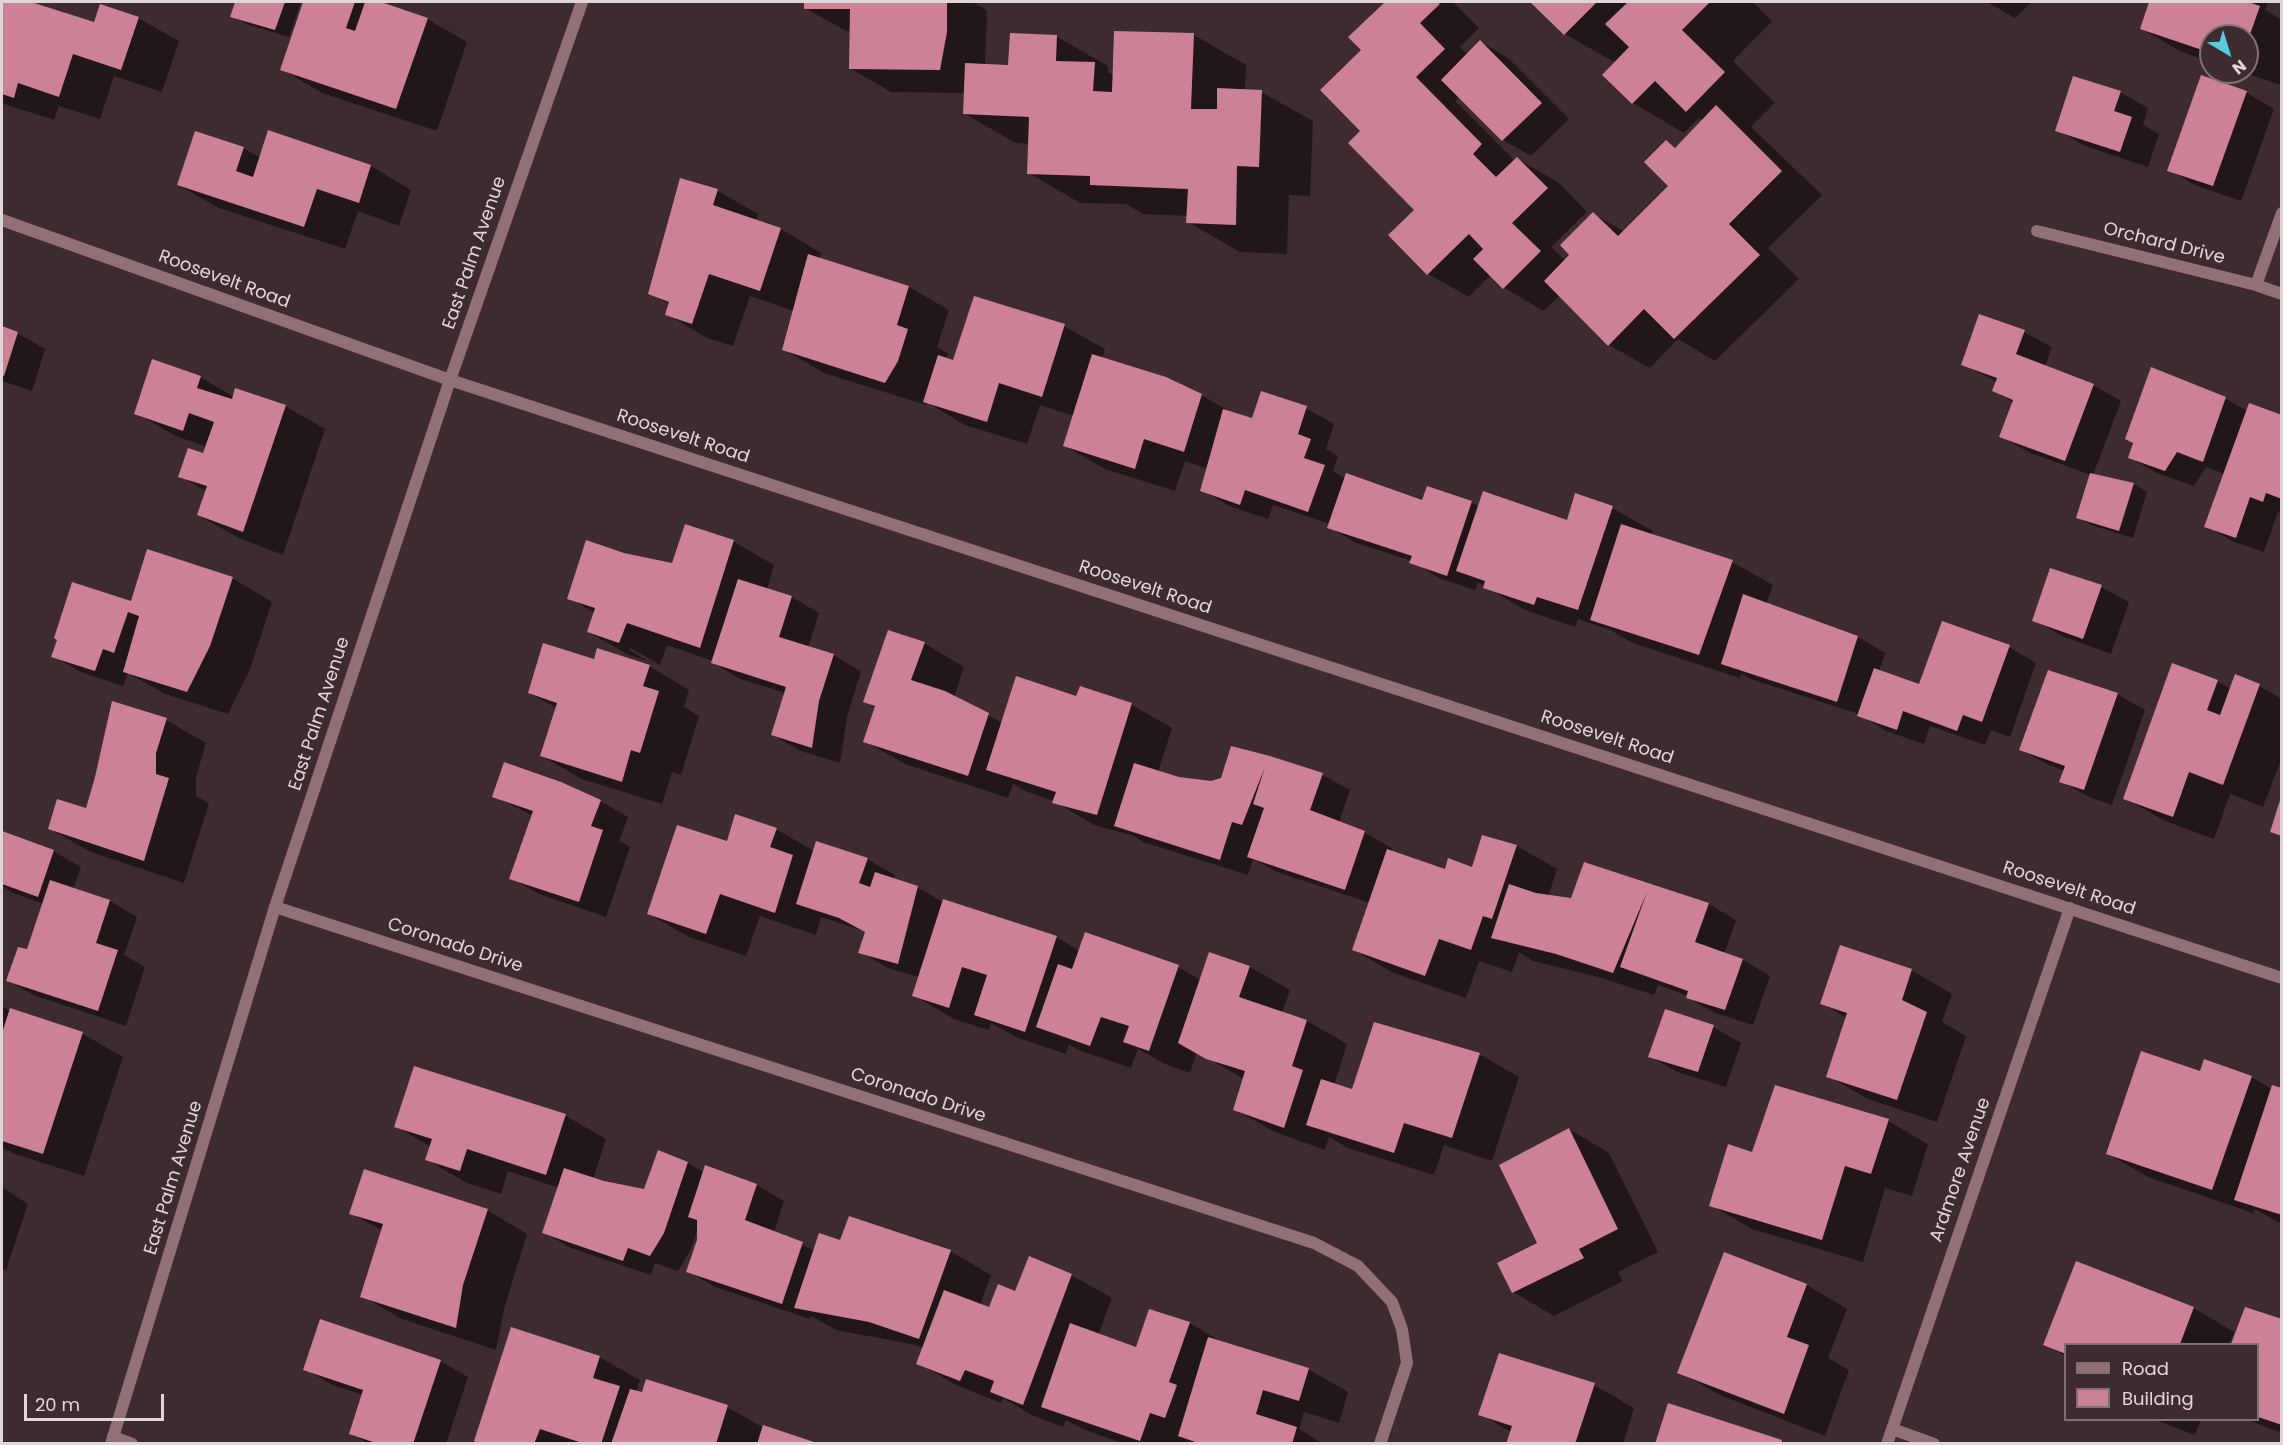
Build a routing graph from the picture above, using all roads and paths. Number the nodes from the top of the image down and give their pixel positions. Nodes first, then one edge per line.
1 (582, 2) edge
2 (2282, 213) edge
3 (2, 220) edge
4 (2037, 231) dead end
5 (2256, 285) junction
6 (2282, 294) edge
7 (450, 380) junction
8 (275, 907) junction
9 (2070, 908) junction
10 (2282, 978) edge
11 (1892, 1429) junction
12 (112, 1440) edge
13 (132, 1443) edge
14 (1380, 1443) edge
15 (1887, 1443) edge
16 (1934, 1443) edge

1 - 7 street, East Palm Avenue
2 - 5 street
3 - 7 street, Roosevelt Road
4 - 5 street, Orchard Drive
5 - 6 street, Orchard Drive
7 - 8 street, East Palm Avenue
7 - 9 street, Roosevelt Road
8 - 12 street, East Palm Avenue
8 - 14 street, Coronado Drive
9 - 10 street, Roosevelt Road
9 - 11 street, Ardmore Avenue
11 - 15 street, Ardmore Avenue
11 - 16 street
12 - 13 street

